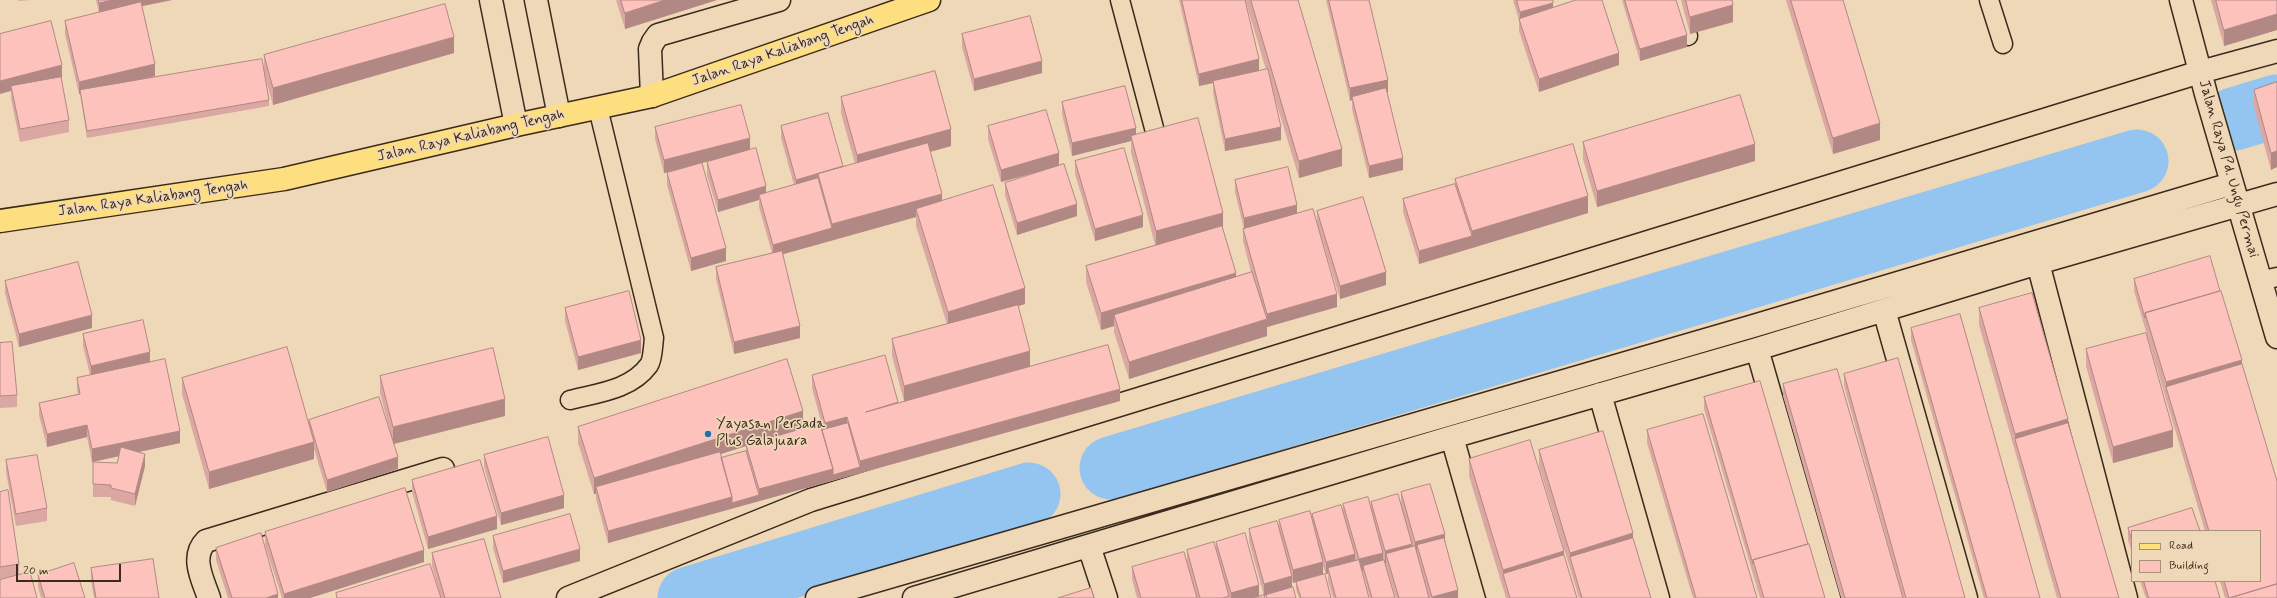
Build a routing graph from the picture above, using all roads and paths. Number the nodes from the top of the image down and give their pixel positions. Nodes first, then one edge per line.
1 (491, 0) edge
2 (536, 0) edge
3 (779, 0) edge
4 (928, 0) edge
5 (1120, 0) edge
6 (1678, 0) edge
7 (1989, 0) edge
8 (2181, 0) edge
9 (1688, 36) edge
10 (2003, 44) dead end
11 (2277, 51) edge
12 (2200, 72) junction
13 (652, 96) junction
14 (598, 108) junction
15 (559, 116) junction
16 (516, 125) junction
17 (1158, 143) edge
18 (2230, 179) junction
19 (2277, 194) edge
20 (2238, 206) junction
21 (0, 221) edge
22 (2038, 263) junction
23 (2269, 279) edge
24 (1884, 310) junction
25 (2277, 337) edge
26 (1757, 349) junction
27 (1600, 394) junction
28 (570, 400) dead end
29 (1452, 437) junction
30 (443, 469) edge
31 (1089, 546) junction
32 (961, 592) edge
33 (1494, 597) edge
34 (209, 598) edge
35 (568, 598) edge
36 (817, 598) edge
37 (914, 598) edge
38 (1106, 598) edge
39 (1658, 598) edge
40 (1829, 598) edge
41 (1966, 598) edge
42 (2126, 598) edge

1 - 16 street
2 - 15 street
3 - 13 street
4 - 13 main road, Jalan Raya Kaliabang Tengah
5 - 17 lane
6 - 9 lane
7 - 10 lane
8 - 12 street, Jalan Raya Pd. Ungu Permai
11 - 12 street
12 - 18 street, Jalan Raya Pd. Ungu Permai
12 - 35 street
13 - 14 main road, Jalan Raya Kaliabang Tengah
14 - 15 main road, Jalan Raya Kaliabang Tengah
14 - 28 lane
15 - 16 main road, Jalan Raya Kaliabang Tengah
16 - 21 main road, Jalan Raya Kaliabang Tengah
18 - 20 street, Jalan Raya Pd. Ungu Permai
18 - 36 street
19 - 20 street
20 - 22 street
20 - 23 street, Jalan Raya Pd. Ungu Permai
22 - 24 street
22 - 42 street
23 - 25 street, Jalan Raya Pd. Ungu Permai
24 - 26 street
24 - 41 street
26 - 27 street
26 - 40 street
27 - 29 street
27 - 39 street
29 - 31 street
29 - 33 street
30 - 34 street
31 - 32 street
31 - 38 street
32 - 37 street

